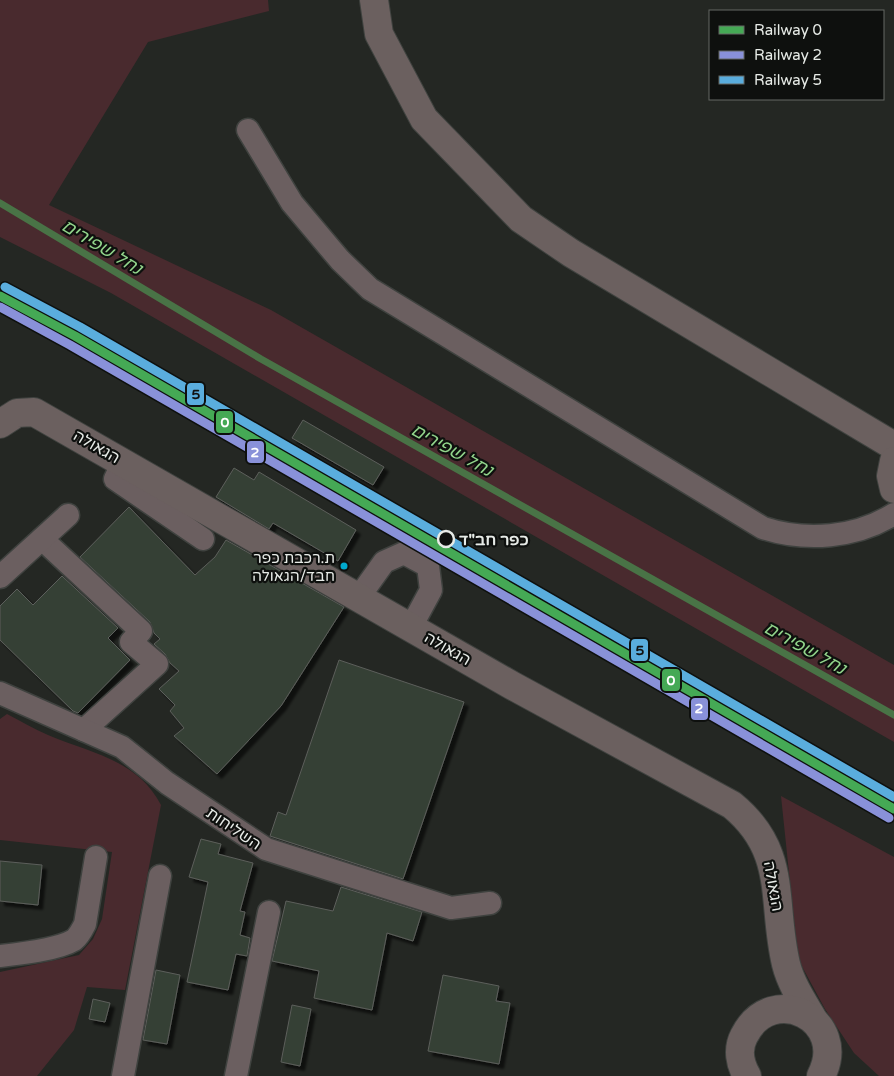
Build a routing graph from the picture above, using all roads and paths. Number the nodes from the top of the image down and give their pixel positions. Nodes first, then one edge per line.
1 (374, 0) edge
2 (248, 130) dead end
3 (0, 424) edge
4 (894, 446) edge
5 (123, 462) junction
6 (894, 462) edge
7 (894, 489) edge
8 (894, 514) edge
9 (68, 515) dead end
10 (42, 539) junction
11 (203, 539) dead end
12 (0, 577) edge
13 (359, 597) junction
14 (411, 628) junction
15 (0, 693) edge
16 (84, 730) junction
17 (96, 856) dead end
18 (160, 876) dead end
19 (490, 903) dead end
20 (269, 912) dead end
21 (782, 943) junction
22 (0, 956) edge
23 (758, 1017) junction
24 (813, 1019) junction
25 (828, 1070) edge
26 (744, 1073) edge
27 (123, 1076) edge
28 (236, 1076) edge

1 - 4 main road
2 - 8 street
3 - 5 main road, הגאולה
5 - 11 street
5 - 13 main road, הגאולה
6 - 7 main road
9 - 10 street
10 - 12 street
10 - 16 street
13 - 14 main road, הגאולה
13 - 14 street
14 - 21 main road, הגאולה
15 - 16 street, השליחות
16 - 19 street, השליחות
17 - 22 street
18 - 27 street
20 - 28 street
21 - 23 main road, הגאולה
21 - 24 main road, הגאולה
23 - 24 main road
23 - 26 main road, הגאולה
24 - 25 main road, הגאולה

